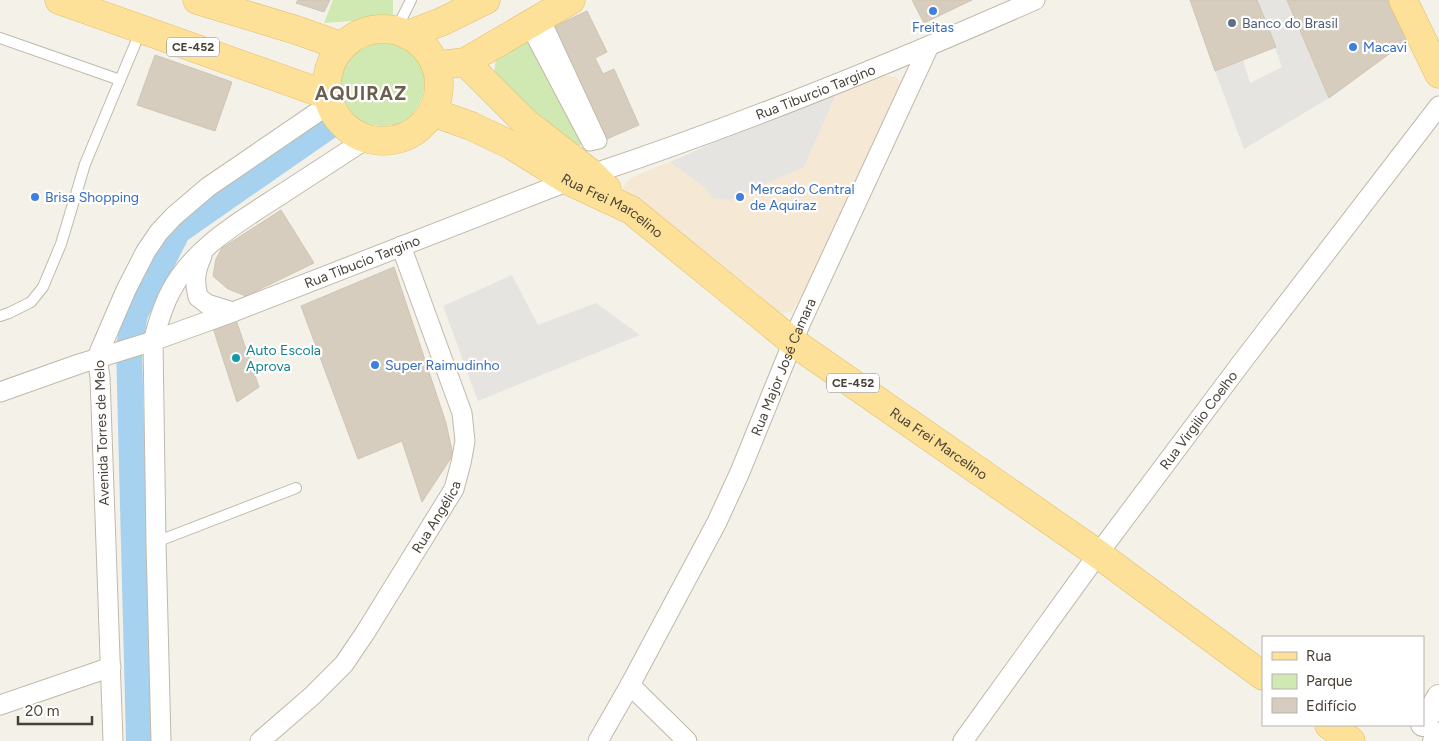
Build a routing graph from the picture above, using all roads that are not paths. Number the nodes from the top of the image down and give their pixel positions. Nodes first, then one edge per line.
1 (59, 0) edge
2 (197, 0) edge
3 (411, 0) edge
4 (486, 0) edge
5 (571, 0) edge
6 (1035, 0) edge
7 (1403, 0) edge
8 (142, 29) junction
9 (547, 29) joint
10 (401, 33) junction
11 (0, 38) edge
12 (342, 46) junction
13 (929, 46) junction
14 (465, 62) junction
15 (437, 66) junction
16 (1439, 74) edge
17 (120, 80) junction
18 (328, 100) junction
19 (1439, 106) edge
20 (432, 112) junction
21 (368, 138) junction
22 (581, 178) junction
23 (401, 246) junction
24 (204, 250) junction
25 (233, 312) junction
26 (0, 316) edge
27 (150, 342) junction
28 (793, 342) junction
29 (97, 358) junction
30 (0, 392) edge
31 (296, 488) dead end
32 (156, 542) junction
33 (1098, 554) junction
34 (112, 667) junction
35 (1262, 675) edge
36 (630, 686) junction
37 (1439, 697) edge
38 (0, 705) edge
39 (1424, 721) edge
40 (1330, 726) edge
41 (1421, 726) edge
42 (1439, 735) edge
43 (113, 741) edge
44 (161, 741) edge
45 (260, 741) edge
46 (598, 741) edge
47 (687, 741) edge
48 (963, 741) edge
49 (1351, 741) edge
50 (1412, 741) edge
51 (1435, 741) edge

1 - 8 main road, CE-452
2 - 12 main road
3 - 10 lane
4 - 10 main road
5 - 14 main road
6 - 13 street, Rua Tiburcio Targino
7 - 16 main road
8 - 17 lane
8 - 18 main road, CE-452
9 - 9 street
10 - 12 main road
10 - 15 main road
11 - 17 lane
12 - 18 main road
13 - 22 street, Rua Tiburcio Targino
13 - 28 street, Rua Major José Camara
14 - 15 main road
14 - 22 main road
15 - 20 main road
17 - 26 lane
18 - 21 main road
18 - 29 street, Avenida Torres de Melo
19 - 33 street, Rua Virgilio Coelho
20 - 21 main road
20 - 22 main road, Rua Frei Marcelino / CE-452
21 - 24 street
22 - 23 street, Rua Tibucio Targino
22 - 28 main road, Rua Frei Marcelino / CE-452
23 - 25 street, Rua Tibucio Targino
23 - 45 street, Rua Angélica
24 - 25 street
24 - 27 street
25 - 27 street, Rua Tibucio Targino
27 - 29 street
27 - 32 street
28 - 33 main road, Rua Frei Marcelino / CE-452
28 - 36 street, Rua Major José Camara
29 - 30 street
29 - 34 street, Avenida Torres de Melo
31 - 32 lane
32 - 44 street
33 - 35 main road, Rua Frei Marcelino / CE-452
33 - 48 street, Rua Virgilio Coelho
34 - 38 street
34 - 43 street, Avenida Torres de Melo
36 - 46 street, Rua Major José Camara
36 - 47 street
37 - 39 street
40 - 49 main road
41 - 50 street
42 - 51 street

